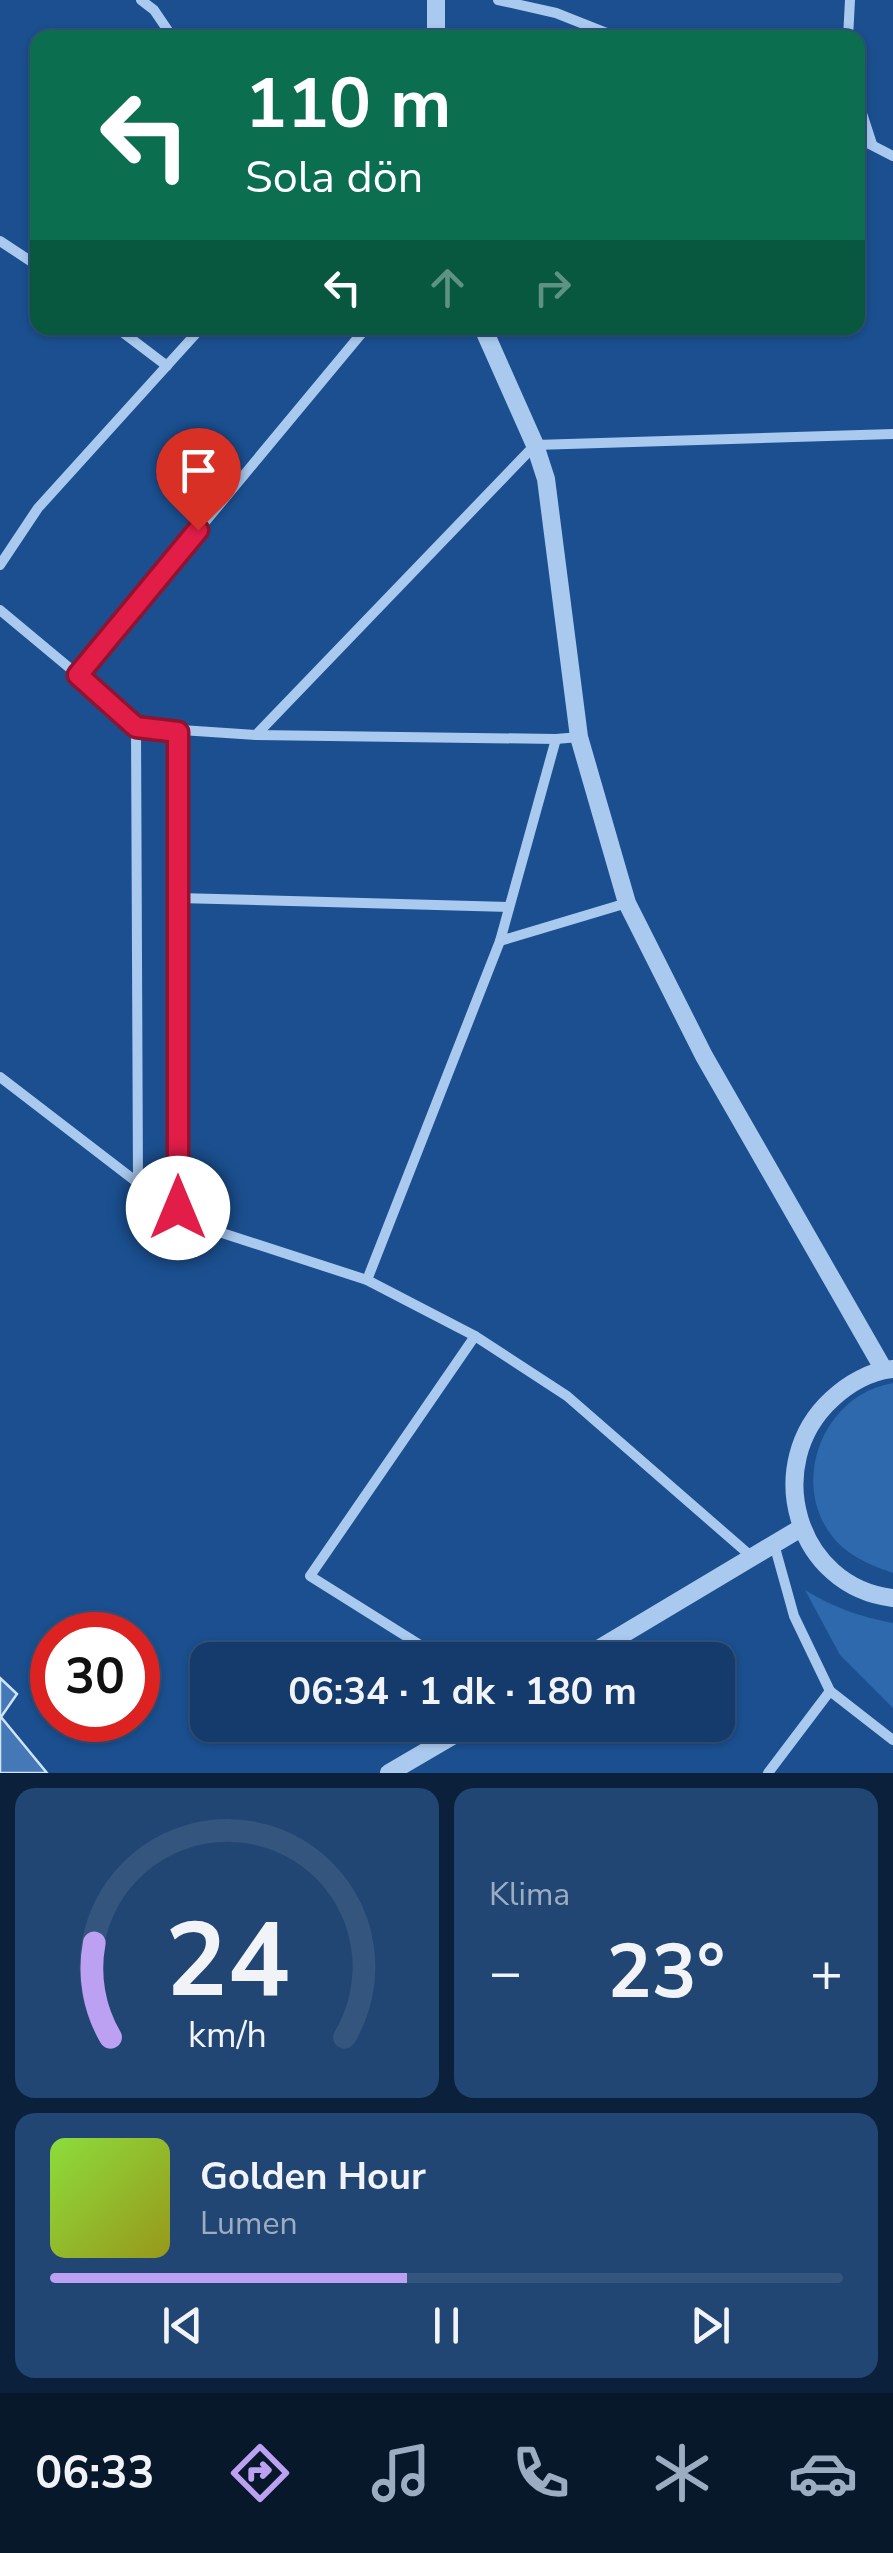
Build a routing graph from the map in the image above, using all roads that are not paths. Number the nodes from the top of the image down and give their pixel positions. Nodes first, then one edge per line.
1 (142, 0) edge
2 (162, 0) edge
3 (436, 0) edge
4 (498, 0) edge
5 (850, 0) edge
6 (154, 10) junction
7 (168, 30) edge
8 (436, 30) edge
9 (599, 30) edge
10 (848, 30) edge
11 (865, 122) edge
12 (865, 141) edge
13 (872, 144) junction
14 (893, 156) edge
15 (0, 241) edge
16 (30, 261) edge
17 (127, 335) edge
18 (195, 335) edge
19 (360, 335) edge
20 (486, 335) edge
21 (167, 366) junction
22 (893, 434) edge
23 (536, 445) junction
24 (0, 565) edge
25 (0, 610) edge
26 (78, 675) junction
27 (136, 727) junction
28 (178, 732) junction
29 (256, 735) junction
30 (579, 737) junction
31 (556, 739) junction
32 (178, 898) junction
33 (627, 903) junction
34 (509, 907) junction
35 (500, 940) junction
36 (0, 1076) edge
37 (138, 1183) junction
38 (178, 1208) junction
39 (367, 1280) junction
40 (476, 1336) junction
41 (889, 1370) edge
42 (801, 1528) junction
43 (774, 1544) junction
44 (752, 1557) junction
45 (893, 1598) edge
46 (415, 1642) edge
47 (610, 1642) edge
48 (830, 1692) junction
49 (893, 1740) edge
50 (442, 1742) edge
51 (389, 1773) edge
52 (768, 1773) edge

1 - 6 street
2 - 6 street
3 - 8 street
4 - 9 street
5 - 10 street
6 - 7 street
11 - 13 street
12 - 13 street
13 - 14 street
15 - 16 street
17 - 21 street
18 - 21 street
19 - 26 street
20 - 23 street
21 - 24 street
22 - 23 street
23 - 29 street
23 - 30 street
25 - 26 street
26 - 27 street
27 - 28 street
27 - 37 street
28 - 29 street
28 - 32 street
29 - 31 street
30 - 31 street
30 - 33 street
31 - 34 street
32 - 34 street
32 - 38 street
33 - 35 street
33 - 41 street
34 - 35 street
35 - 39 street
36 - 37 street
37 - 38 street
38 - 39 street
39 - 40 street
40 - 44 street
40 - 46 street
41 - 42 street
42 - 43 street
42 - 45 street
43 - 44 street
43 - 48 street
44 - 47 street
48 - 49 street
48 - 52 street
50 - 51 street

